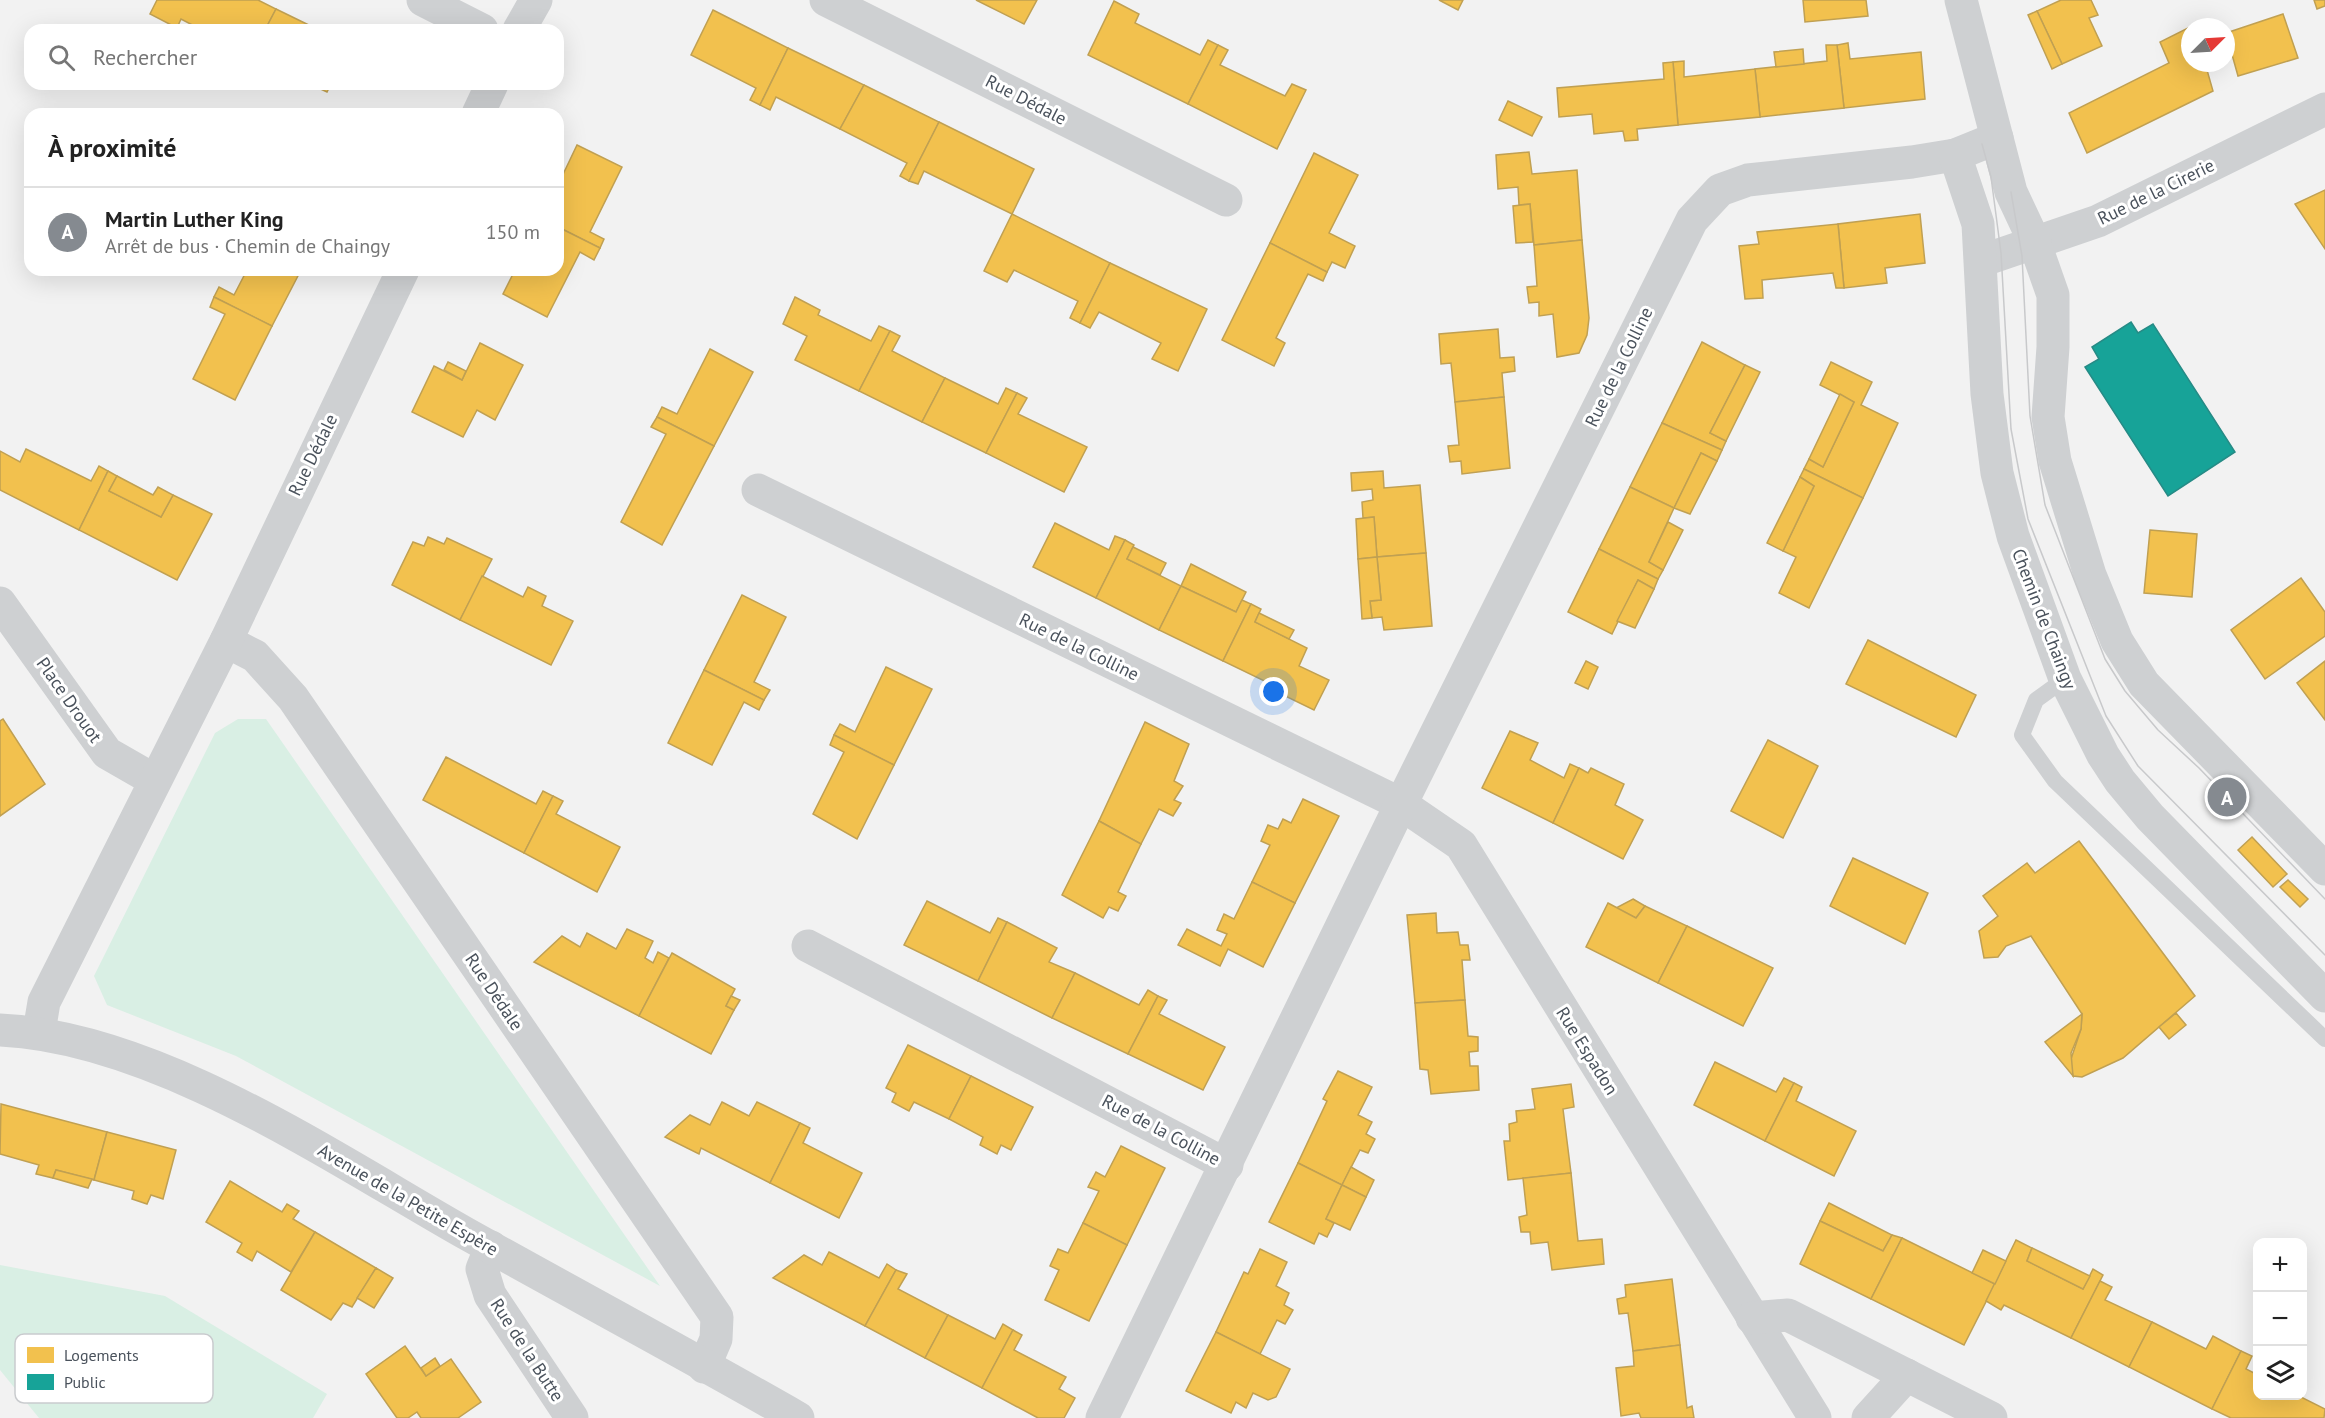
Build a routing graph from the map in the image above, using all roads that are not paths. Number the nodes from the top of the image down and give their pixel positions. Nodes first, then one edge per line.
1 (423, 0) edge
2 (536, 0) edge
3 (826, 0) edge
4 (1944, 0) edge
5 (1961, 0) edge
6 (470, 24) edge
7 (522, 24) edge
8 (489, 90) edge
9 (481, 108) edge
10 (2325, 109) edge
11 (1978, 146) junction
12 (1226, 200) dead end
13 (2034, 242) junction
14 (1981, 261) junction
15 (399, 276) edge
16 (758, 490) dead end
17 (0, 603) edge
18 (226, 641) junction
19 (2065, 679) junction
20 (154, 780) junction
21 (1401, 804) junction
22 (2325, 869) edge
23 (808, 945) dead end
24 (2325, 996) edge
25 (0, 1030) edge
26 (39, 1032) junction
27 (2325, 1039) edge
28 (1227, 1165) junction
29 (491, 1247) junction
30 (1752, 1318) junction
31 (704, 1366) junction
32 (1907, 1375) junction
33 (572, 1418) edge
34 (798, 1418) edge
35 (1102, 1418) edge
36 (1815, 1418) edge
37 (1868, 1418) edge
38 (1991, 1418) edge

1 - 6 street
2 - 7 street
3 - 12 street, Rue Dédale
4 - 11 street
5 - 11 street
8 - 9 street
10 - 13 street, Rue de la Cirerie
11 - 13 street
11 - 14 street, Chemin de Chaingy
11 - 21 street, Rue de la Colline
13 - 14 street, Rue de la Cirerie
13 - 22 street
14 - 19 street, Chemin de Chaingy
15 - 18 street, Rue Dédale
16 - 21 street, Rue de la Colline
17 - 20 street, Place Drouot
18 - 20 street, Rue Dédale
18 - 31 street, Rue Dédale
19 - 24 street, Chemin de Chaingy
19 - 27 lane
20 - 26 street, Rue Dédale
21 - 28 street, Rue de la Colline
21 - 30 street, Rue Espadon
23 - 28 street, Rue de la Colline
25 - 26 street, Avenue de la Petite Espère
26 - 29 street, Avenue de la Petite Espère
28 - 35 street, Rue de la Colline
29 - 31 street, Avenue de la Petite Espère
29 - 33 street, Rue de la Butte
30 - 32 street
30 - 36 street, Rue Espadon
31 - 34 street, Avenue de la Petite Espère
32 - 37 street
32 - 38 street

